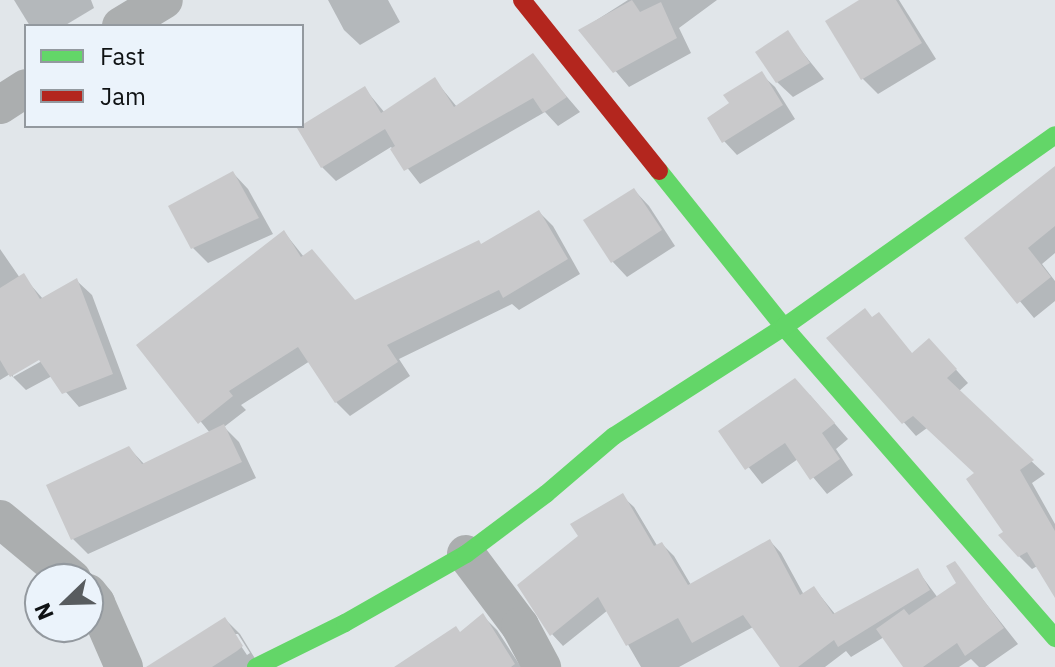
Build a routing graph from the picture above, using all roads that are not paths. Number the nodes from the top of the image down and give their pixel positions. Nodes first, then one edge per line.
1 (164, 0) edge
2 (522, 0) edge
3 (123, 15) edge
4 (24, 89) edge
5 (0, 105) edge
6 (1055, 135) edge
7 (784, 327) junction
8 (0, 519) edge
9 (466, 554) junction
10 (53, 563) edge
11 (104, 621) edge
12 (1055, 638) edge
13 (124, 667) edge
14 (256, 667) edge
15 (542, 667) edge

1 - 3 street
2 - 7 street
4 - 5 street
6 - 7 street
7 - 9 street
7 - 12 street
8 - 10 street
9 - 14 street
9 - 15 street
11 - 13 street

